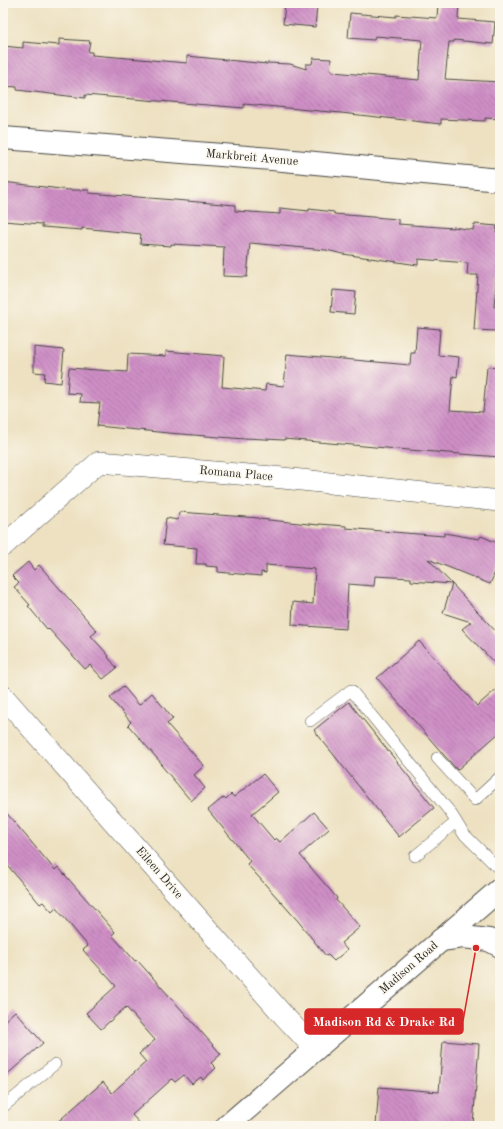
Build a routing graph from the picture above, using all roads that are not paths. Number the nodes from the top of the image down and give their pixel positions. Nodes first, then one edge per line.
1 (3, 138) edge
2 (500, 180) edge
3 (500, 501) edge
4 (3, 546) edge
5 (3, 696) edge
6 (310, 722) dead end
7 (437, 758) dead end
8 (500, 777) edge
9 (456, 822) junction
10 (415, 856) dead end
11 (500, 870) edge
12 (500, 889) edge
13 (441, 940) junction
14 (500, 946) edge
15 (315, 1049) junction
16 (55, 1064) dead end
17 (3, 1107) edge
18 (227, 1126) edge

1 - 2 street, Markbreit Avenue
3 - 4 street, Romana Place
5 - 15 street, Eileen Drive
6 - 9 lane
7 - 8 lane
9 - 10 lane
9 - 11 lane
12 - 13 street, Madison Road
13 - 14 street
13 - 15 street, Madison Road
15 - 18 street, Madison Road
16 - 17 lane

